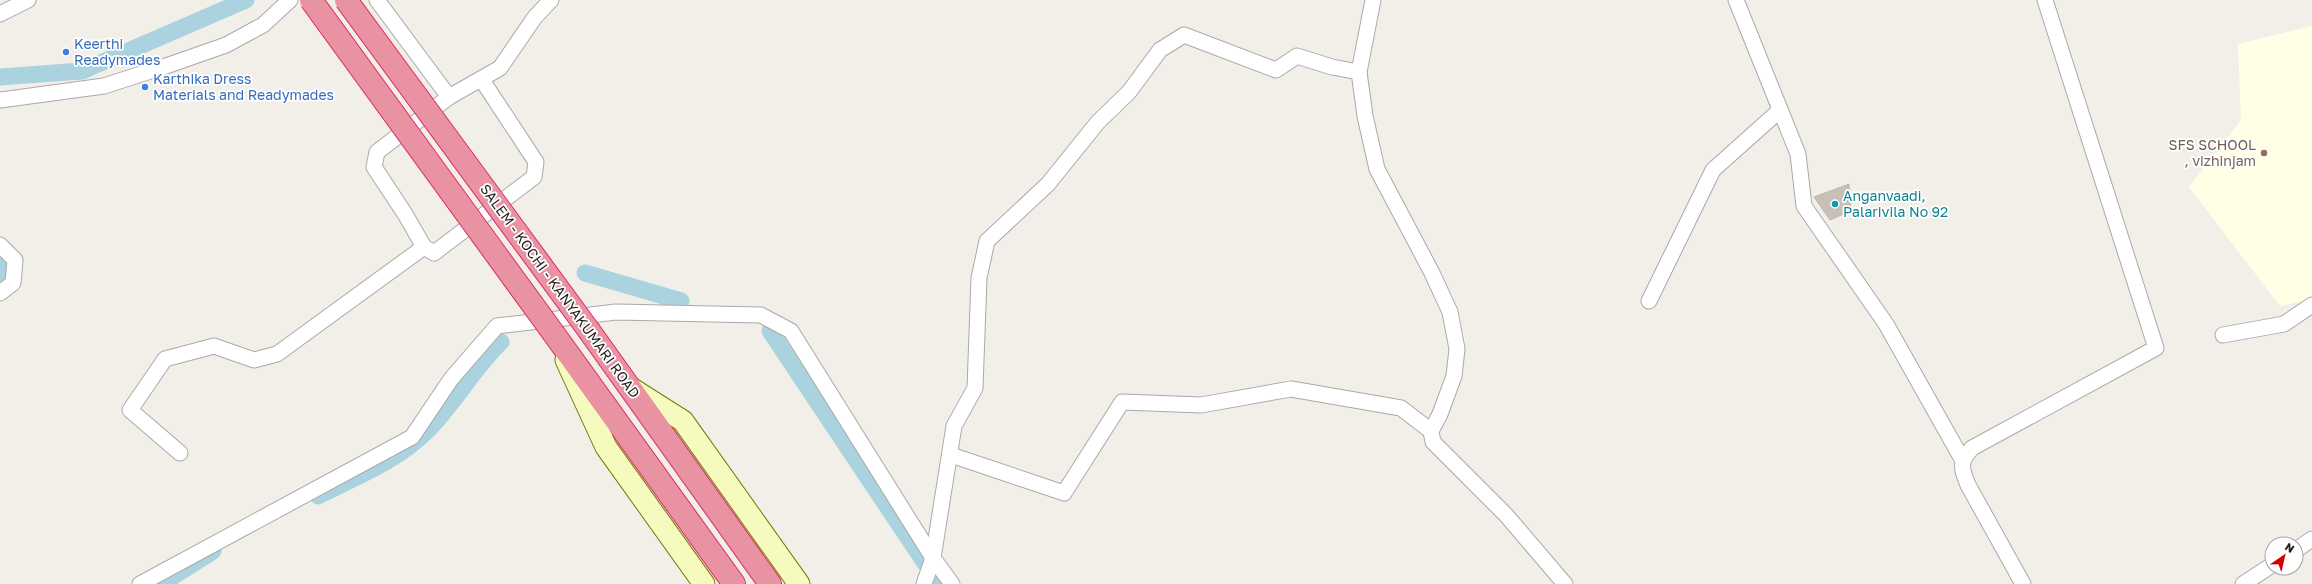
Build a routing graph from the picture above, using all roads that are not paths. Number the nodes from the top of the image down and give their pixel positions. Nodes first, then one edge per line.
1 (28, 0) edge
2 (290, 0) edge
3 (311, 0) edge
4 (346, 0) edge
5 (377, 0) edge
6 (551, 0) edge
7 (1372, 0) edge
8 (1736, 0) edge
9 (2045, 0) edge
10 (0, 14) edge
11 (1358, 72) junction
12 (482, 80) junction
13 (448, 97) junction
14 (0, 100) edge
15 (1780, 110) junction
16 (0, 245) edge
17 (424, 247) junction
18 (0, 293) edge
19 (1649, 301) dead end
20 (2312, 305) edge
21 (554, 334) junction
22 (2223, 335) dead end
23 (631, 388) junction
24 (1431, 431) junction
25 (180, 453) dead end
26 (951, 455) junction
27 (1962, 459) junction
28 (933, 558) junction
29 (2264, 570) edge
30 (140, 584) edge
31 (704, 584) edge
32 (734, 584) edge
33 (770, 584) edge
34 (799, 584) edge
35 (924, 584) edge
36 (952, 584) edge
37 (1565, 584) edge
38 (2023, 584) edge
39 (2244, 584) edge

1 - 10 street
2 - 14 street
3 - 21 highway, bridge
4 - 23 highway, SALEM - KOCHI - KANYAKUMARI ROAD, bridge
5 - 13 street
6 - 12 street
7 - 11 street
8 - 15 street
9 - 27 street
11 - 24 street
11 - 26 street
12 - 13 street
12 - 17 street
13 - 17 street
15 - 19 street
15 - 27 street
16 - 18 street
17 - 25 street
20 - 22 street
21 - 31 street
21 - 32 highway
23 - 33 highway, SALEM - KOCHI - KANYAKUMARI ROAD
23 - 34 street
24 - 26 street
24 - 37 street
26 - 28 street
27 - 38 street
28 - 30 street
28 - 35 street
28 - 36 street
29 - 39 street

